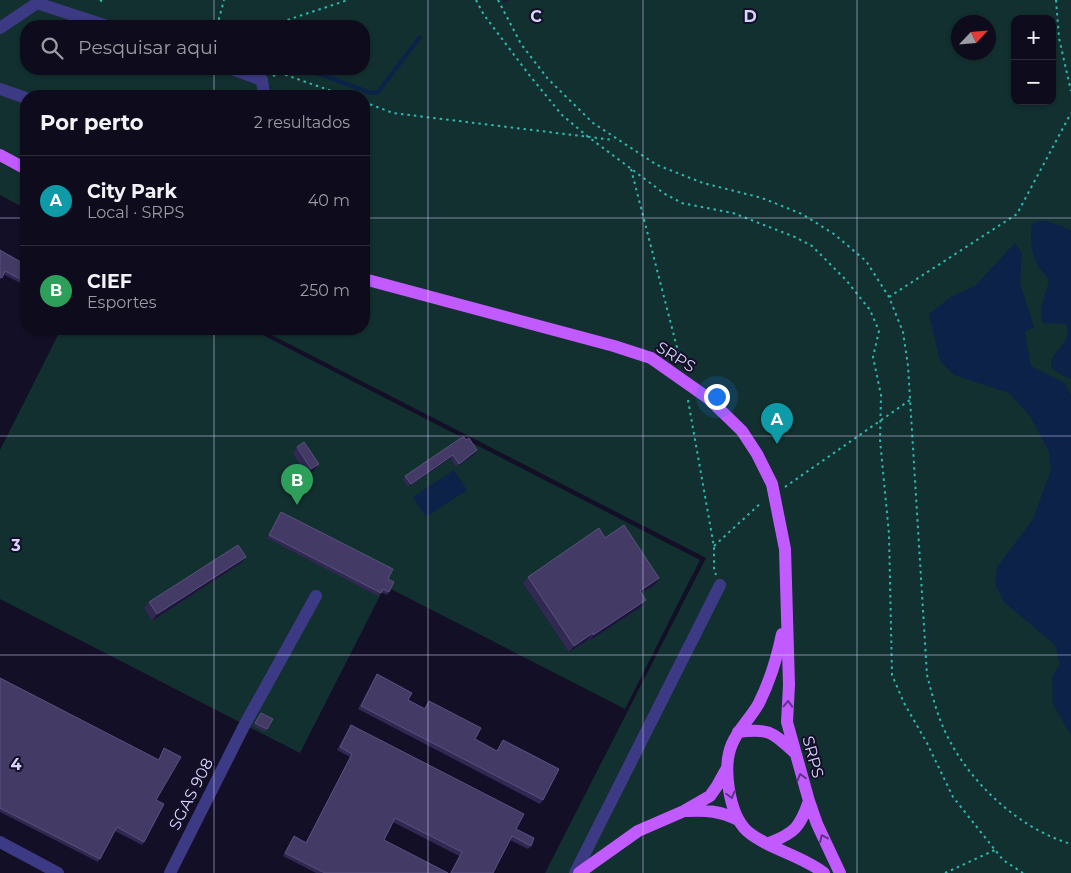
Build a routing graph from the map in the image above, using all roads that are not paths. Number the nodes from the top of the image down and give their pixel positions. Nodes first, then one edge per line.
1 (89, 20) edge
2 (0, 28) edge
3 (248, 75) edge
4 (0, 89) edge
5 (263, 90) edge
6 (20, 96) edge
7 (0, 155) edge
8 (20, 166) edge
9 (370, 281) edge
10 (720, 584) road end
11 (316, 596) dead end
12 (786, 614) junction
13 (738, 732) junction
14 (794, 752) junction
15 (727, 768) junction
16 (809, 801) junction
17 (684, 811) junction
18 (738, 820) junction
19 (0, 842) edge
20 (768, 843) junction
21 (58, 873) edge
22 (170, 873) edge
23 (577, 873) edge
24 (824, 873) edge
25 (840, 873) edge

1 - 2 lane
3 - 5 lane
4 - 6 lane
7 - 8 main road
9 - 12 main road, SRPS
10 - 23 lane
11 - 22 lane, SGAS 908
12 - 13 main road, SRPS
14 -> 12 main road, SRPS
13 - 14 main road
13 - 15 main road, SRPS
16 -> 14 main road, SRPS
15 - 17 main road, SRPS
15 -> 18 main road, SRPS
16 - 20 main road
25 -> 16 main road, SRPS
17 - 18 main road, SRPS
17 - 23 main road, SRPS
18 - 20 main road, SRPS
19 - 21 lane
20 - 24 main road, SRPS

